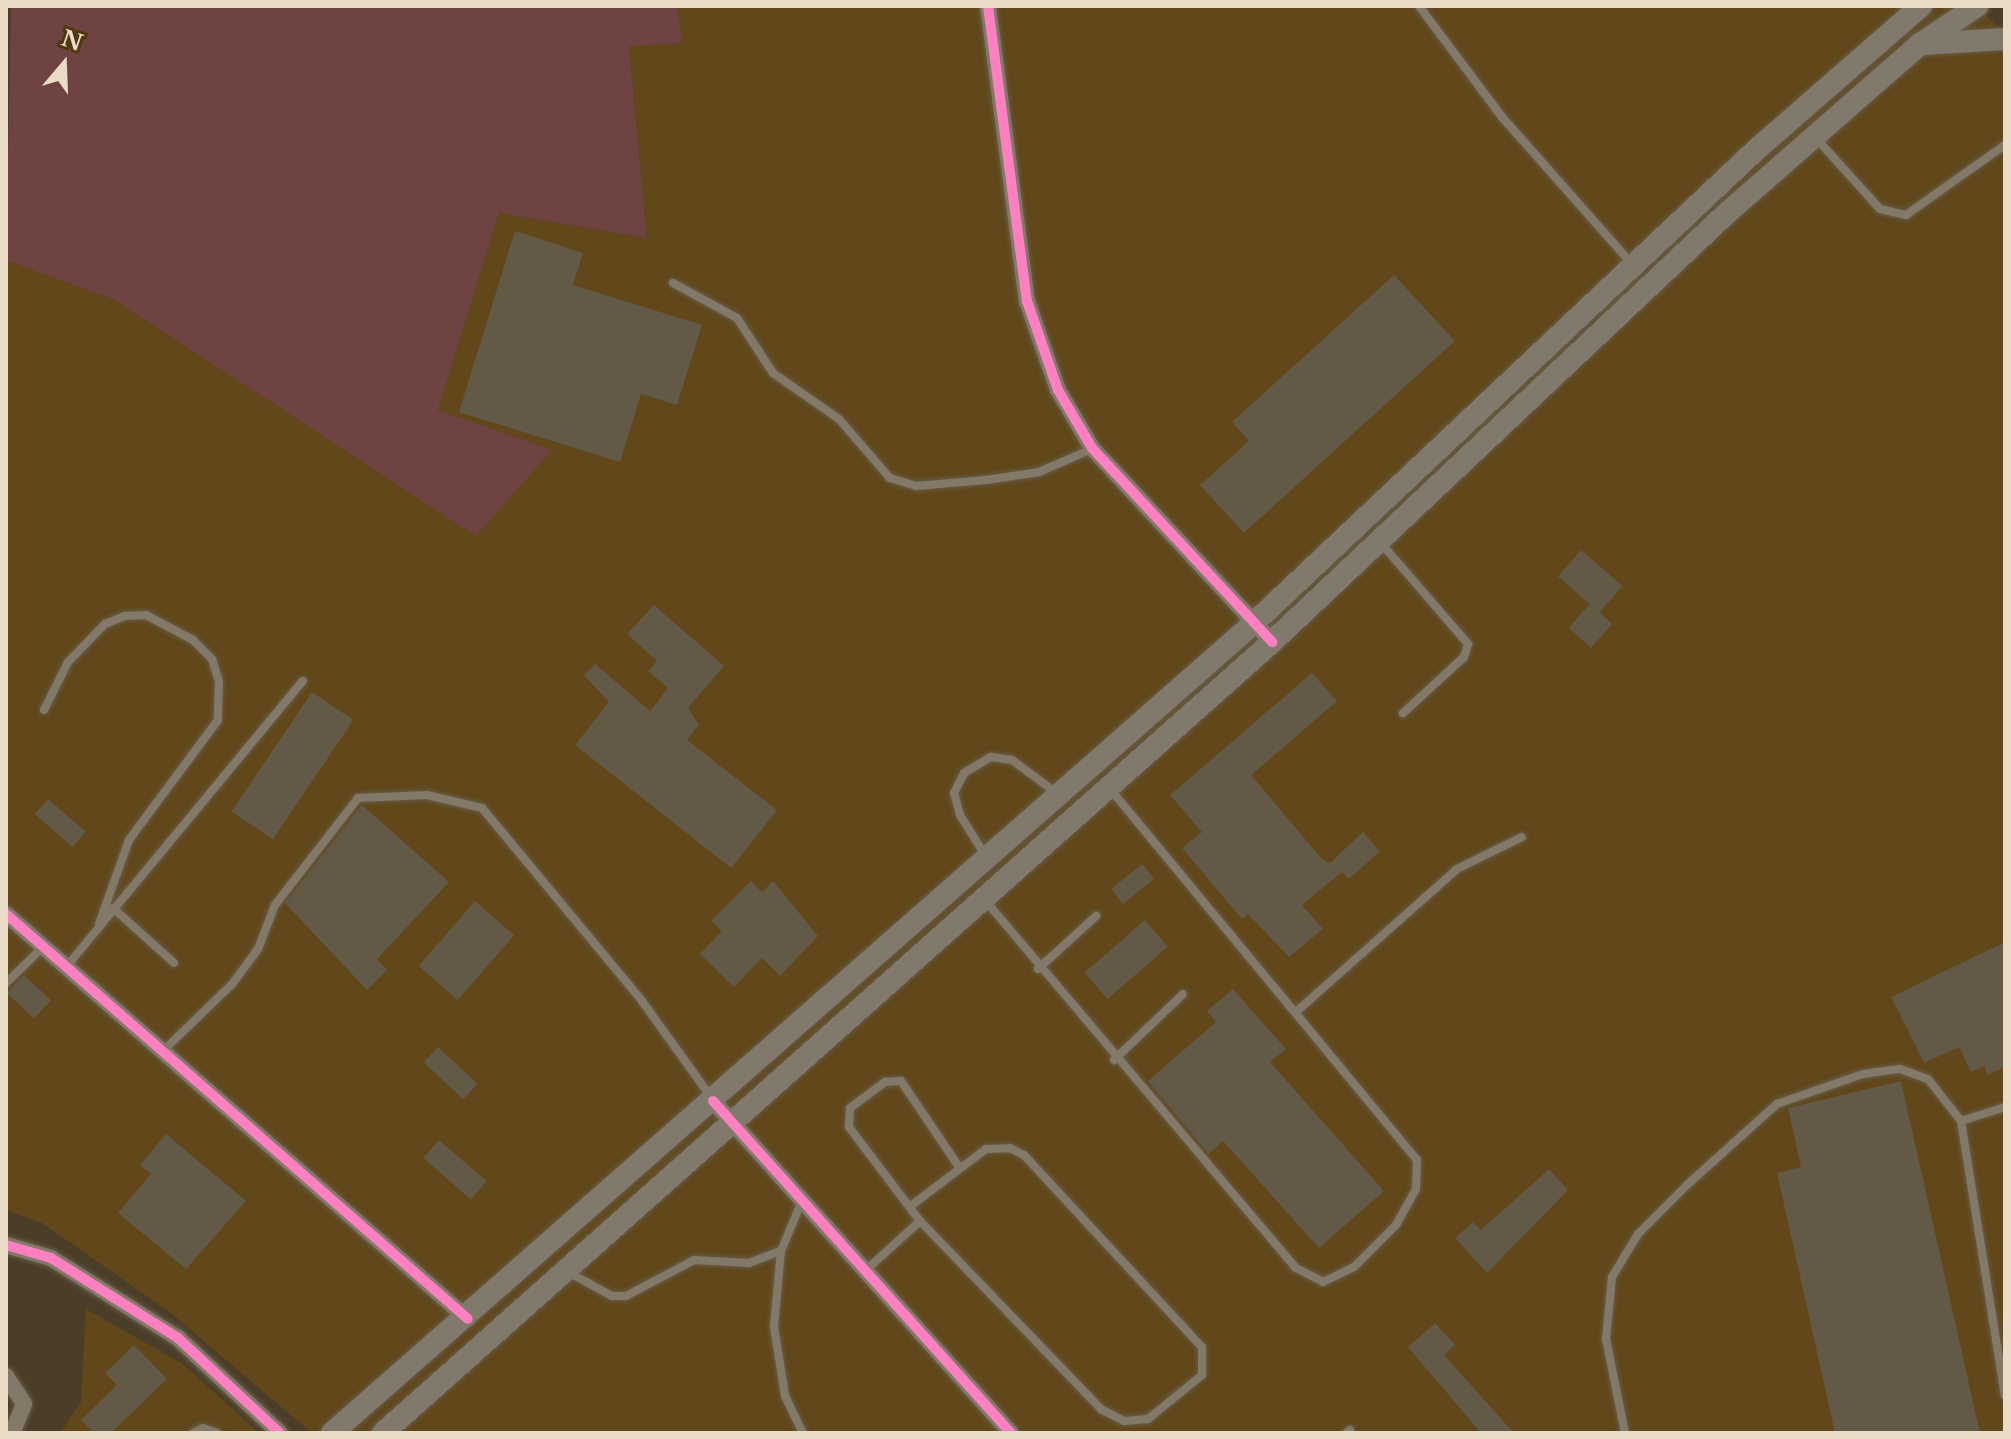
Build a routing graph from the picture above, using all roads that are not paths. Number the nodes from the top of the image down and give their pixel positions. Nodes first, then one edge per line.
1 (988, 6) edge
2 (1419, 6) edge
3 (1921, 6) edge
4 (1977, 6) edge
5 (2005, 39) edge
6 (1920, 44) junction
7 (1814, 136) junction
8 (2005, 145) edge
9 (1632, 265) junction
10 (673, 283) dead end
11 (1092, 448) junction
12 (1379, 541) junction
13 (1255, 622) junction
14 (1272, 642) junction
15 (303, 681) dead end
16 (44, 710) dead end
17 (1403, 713) dead end
18 (1108, 787) junction
19 (1058, 795) junction
20 (1522, 837) dead end
21 (985, 856) junction
22 (983, 898) junction
23 (113, 908) junction
24 (6, 914) edge
25 (1096, 916) dead end
26 (99, 924) junction
27 (43, 947) junction
28 (174, 963) dead end
29 (66, 967) junction
30 (1038, 969) junction
31 (6, 983) edge
32 (1183, 994) dead end
33 (1296, 1012) junction
34 (166, 1048) junction
35 (1114, 1060) junction
36 (713, 1101) junction
37 (2005, 1107) edge
38 (1961, 1121) junction
39 (731, 1122) junction
40 (959, 1167) junction
41 (801, 1203) junction
42 (912, 1205) junction
43 (920, 1221) junction
44 (6, 1245) edge
45 (781, 1251) junction
46 (567, 1271) junction
47 (865, 1271) junction
48 (468, 1319) junction
49 (6, 1376) edge
50 (2005, 1395) edge
51 (12, 1433) edge
52 (193, 1433) edge
53 (217, 1433) edge
54 (280, 1433) edge
55 (332, 1433) edge
56 (383, 1433) edge
57 (803, 1433) edge
58 (1011, 1433) edge
59 (1625, 1433) edge

1 - 11 street
2 - 9 lane
3 - 9 main road
4 - 6 main road
5 - 6 main road
6 - 7 main road
7 - 8 lane
7 - 12 main road
9 - 13 main road
10 - 11 lane
11 - 13 street
12 - 14 main road
12 - 17 lane
13 - 14 street
13 - 19 main road
14 - 18 main road
15 - 23 lane
16 - 26 lane
18 - 22 main road
18 - 33 lane
19 - 21 main road
19 - 21 lane
20 - 33 lane
21 - 36 main road
22 - 30 lane
22 - 39 main road
23 - 26 lane
23 - 28 lane
24 - 27 street
25 - 30 lane
26 - 29 lane
27 - 29 street
27 - 31 lane
29 - 34 street
30 - 35 lane
32 - 35 lane
33 - 35 lane
34 - 36 lane
34 - 48 street
36 - 39 street
36 - 48 main road
37 - 38 lane
38 - 50 lane
38 - 59 lane
39 - 41 street
39 - 46 main road
40 - 42 lane
40 - 42 lane
40 - 43 lane
41 - 45 lane
41 - 47 street
42 - 43 lane
43 - 47 lane
44 - 54 street
45 - 46 lane
45 - 57 lane
46 - 56 main road
47 - 58 street
48 - 55 main road
49 - 51 street
52 - 53 lane

